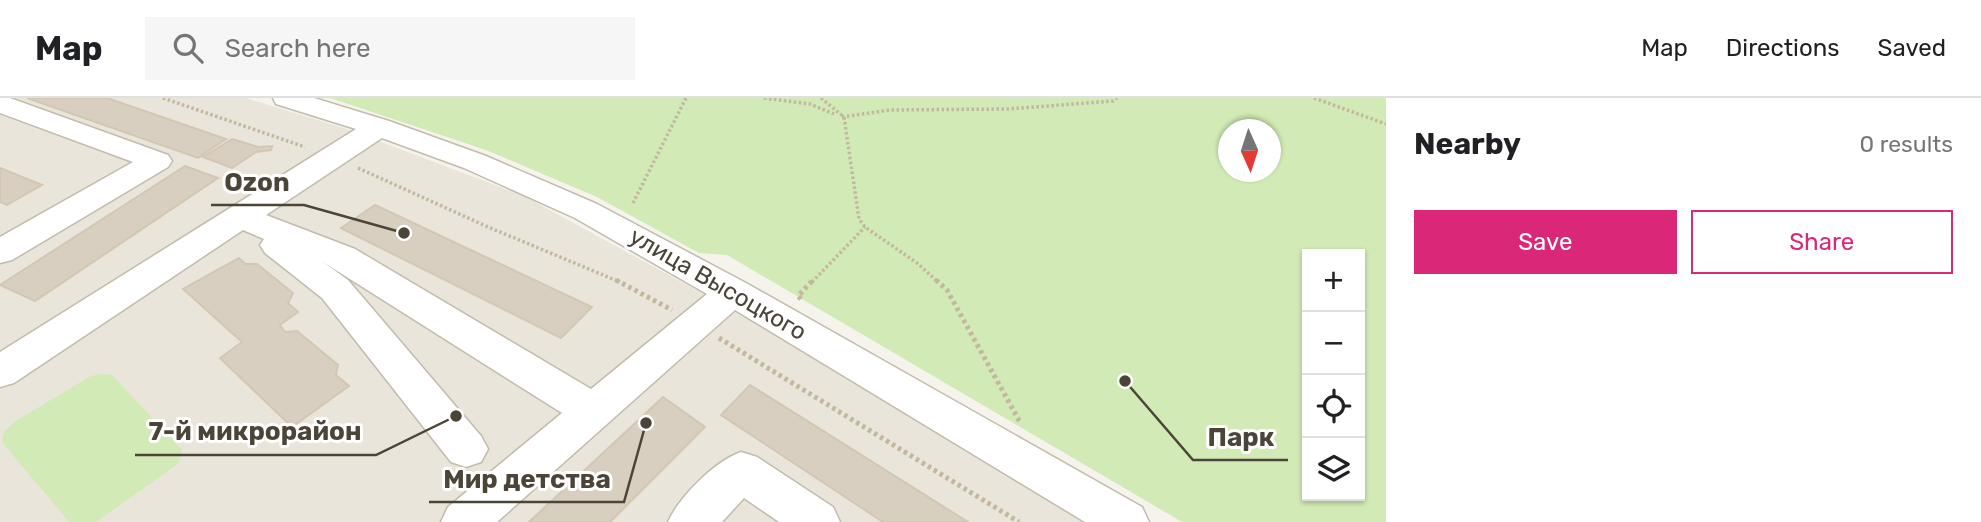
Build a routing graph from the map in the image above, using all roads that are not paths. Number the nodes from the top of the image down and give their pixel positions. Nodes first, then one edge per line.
1 (286, 98) edge
2 (0, 104) edge
3 (379, 127) junction
4 (240, 217) junction
5 (14, 230) edge
6 (0, 252) edge
7 (733, 292) junction
8 (8, 355) edge
9 (594, 412) junction
10 (466, 449) dead end
11 (464, 522) edge
12 (691, 522) edge
13 (817, 522) edge
14 (1126, 522) edge

1 - 3 street, улица Высоцкого
2 - 5 street
3 - 4 street
3 - 7 street, улица Высоцкого
4 - 8 street
4 - 9 street
4 - 10 street
5 - 6 street
7 - 9 street
7 - 14 street, улица Высоцкого
9 - 11 street
12 - 13 street

